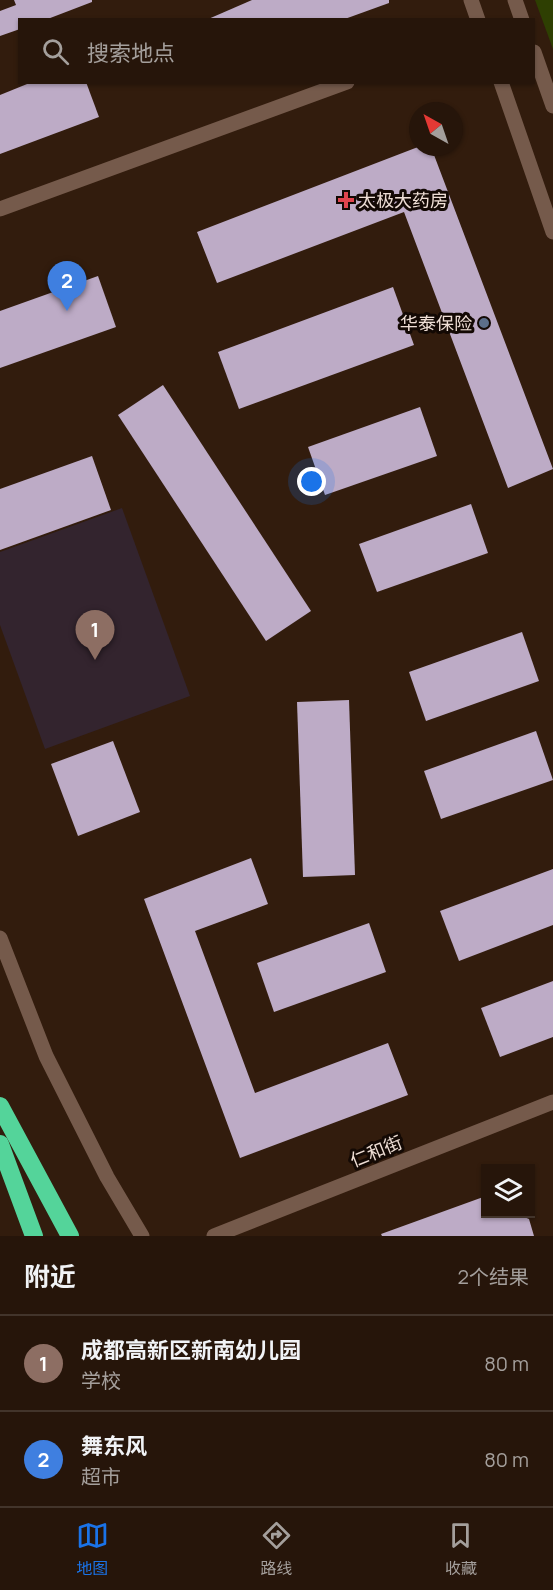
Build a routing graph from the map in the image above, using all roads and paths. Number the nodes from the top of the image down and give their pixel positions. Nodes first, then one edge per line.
1 (471, 0) edge
2 (514, 0) edge
3 (477, 18) edge
4 (521, 18) edge
5 (535, 55) edge
6 (342, 84) edge
7 (502, 84) edge
8 (553, 106) edge
9 (0, 209) edge
10 (553, 232) edge
11 (0, 938) edge
12 (553, 1102) edge
13 (0, 1106) edge
14 (0, 1144) edge
15 (34, 1236) edge
16 (70, 1236) edge
17 (142, 1236) edge
18 (213, 1236) edge

1 - 3 street
2 - 4 street
5 - 8 street
6 - 9 street
7 - 10 street
11 - 17 street
12 - 18 street, 仁和街
13 - 16 highway
14 - 15 highway

